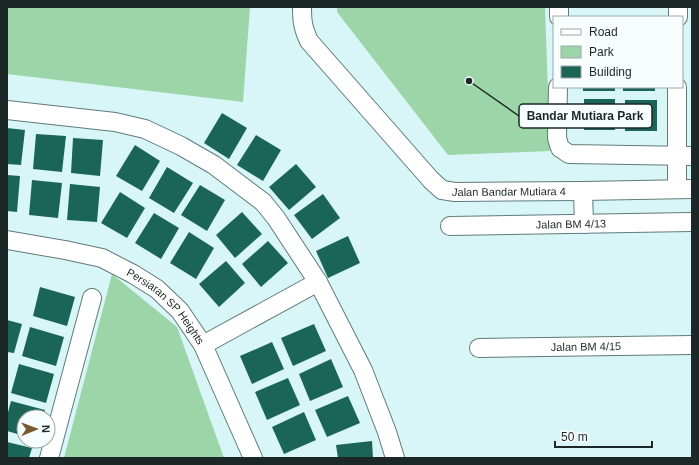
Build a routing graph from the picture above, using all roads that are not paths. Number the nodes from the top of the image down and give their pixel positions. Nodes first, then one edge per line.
1 (302, 7) edge
2 (558, 88) edge
3 (677, 88) edge
4 (7, 110) edge
5 (684, 156) edge
6 (684, 189) edge
7 (582, 191) junction
8 (692, 222) edge
9 (584, 224) junction
10 (450, 226) dead end
11 (7, 240) edge
12 (318, 282) junction
13 (92, 298) dead end
14 (203, 345) junction
15 (692, 345) edge
16 (479, 348) dead end
17 (49, 458) edge
18 (253, 458) edge
19 (395, 458) edge

1 - 7 street, Jalan Bandar Mutiara 4
2 - 5 street
3 - 5 street
4 - 12 street
5 - 6 street
6 - 7 street, Jalan Bandar Mutiara 4
7 - 9 street
8 - 9 street, Jalan BM 4/13
9 - 10 street, Jalan BM 4/13
11 - 14 street, Persiaran SP Heights
12 - 14 street
12 - 19 street
13 - 17 street
14 - 18 street, Persiaran SP Heights
15 - 16 street, Jalan BM 4/15

